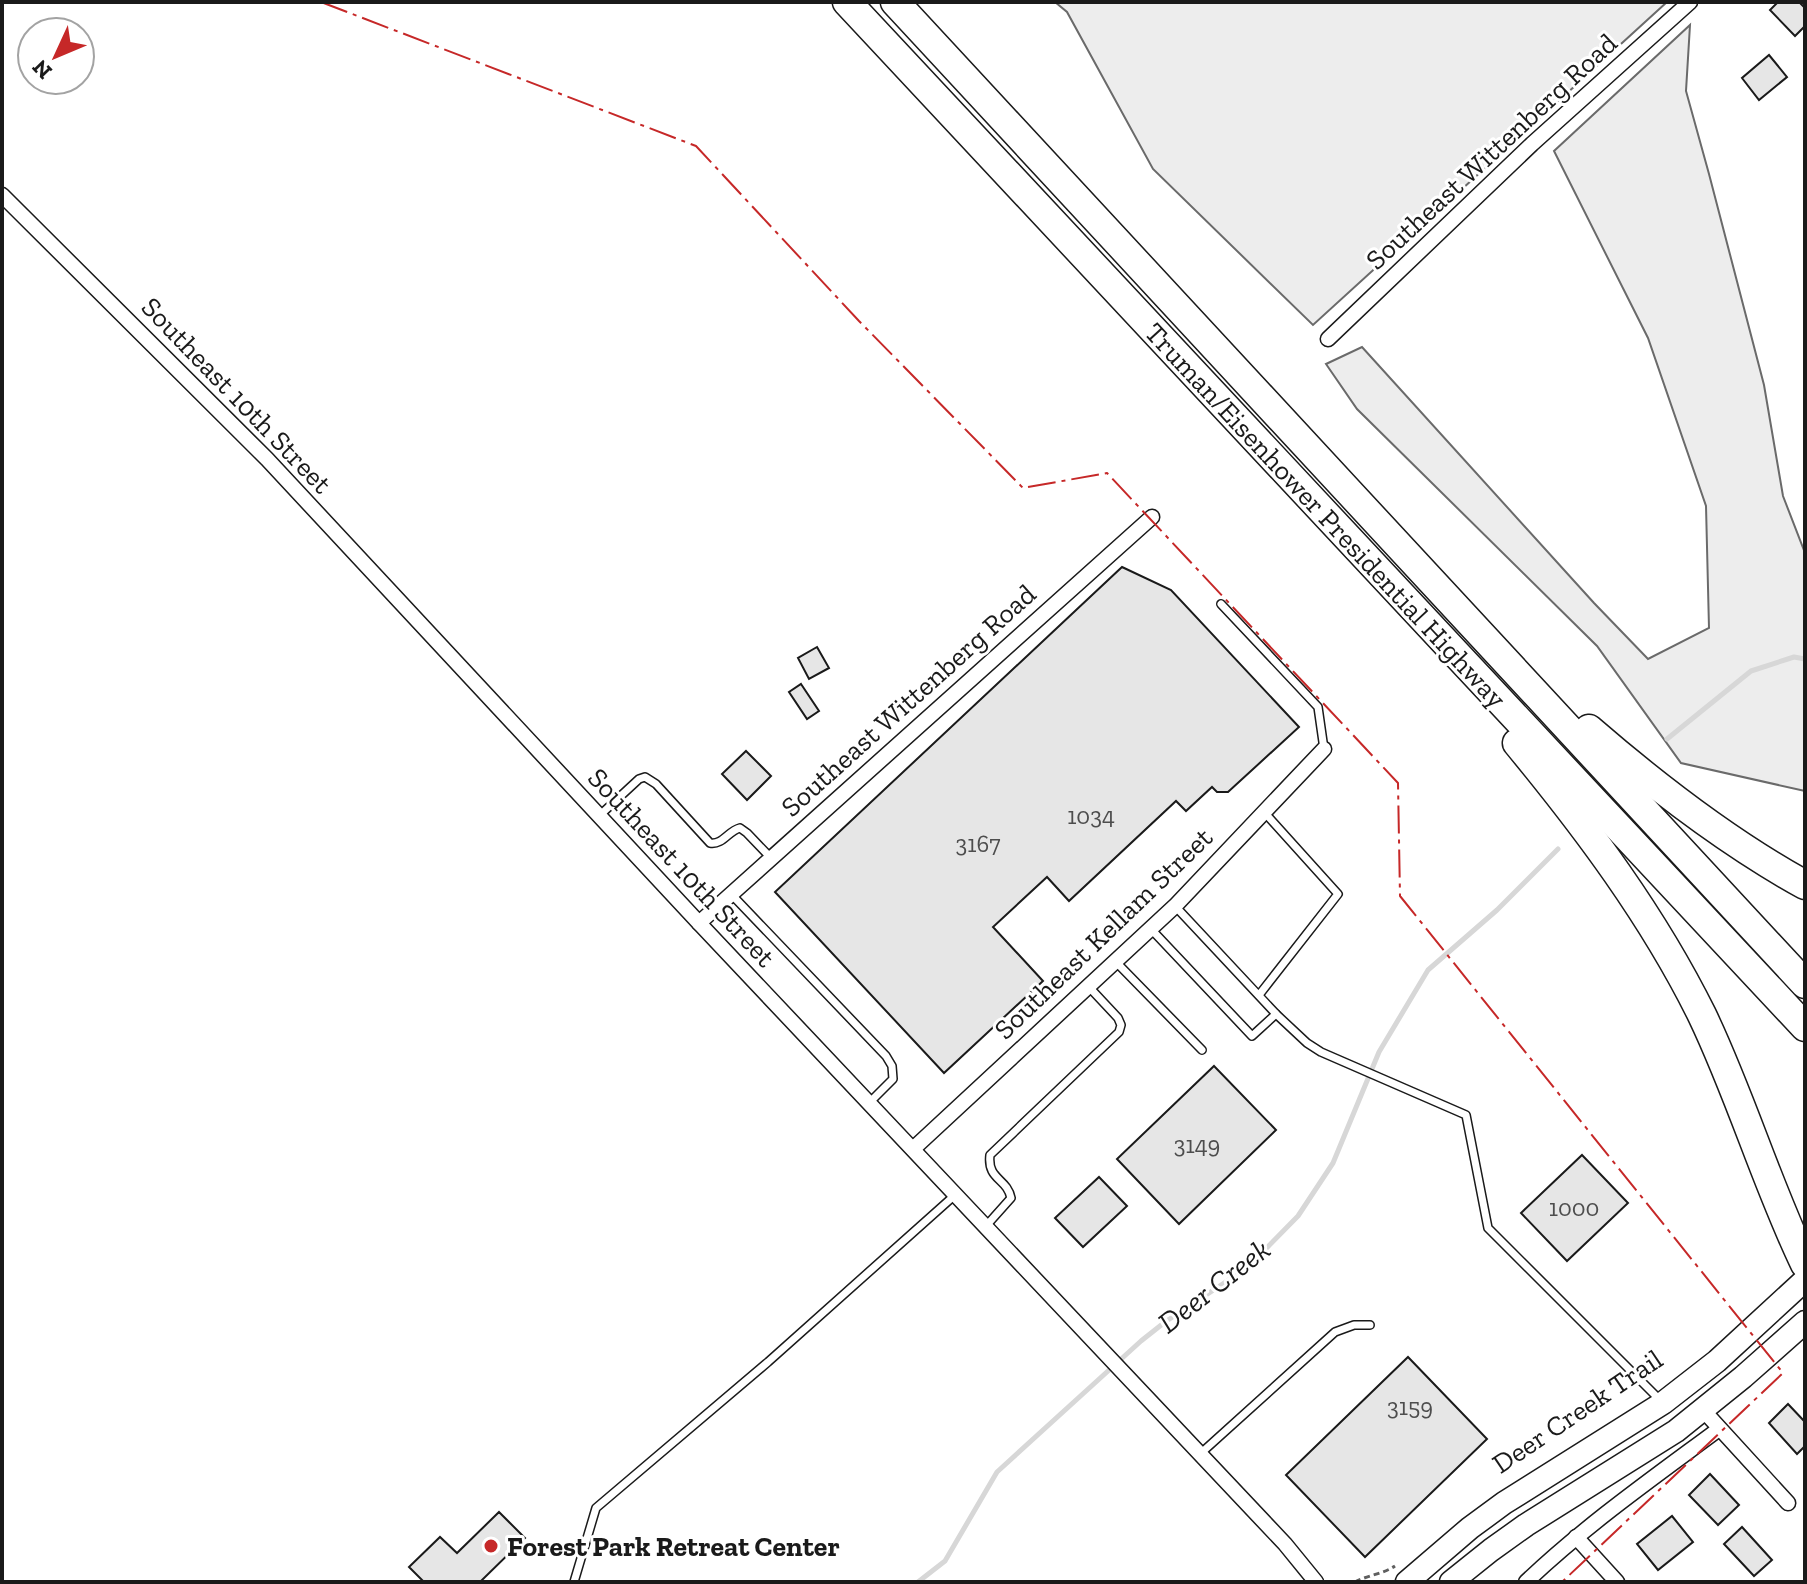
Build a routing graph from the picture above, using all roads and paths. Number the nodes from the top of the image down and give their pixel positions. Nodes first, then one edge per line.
1 (847, 2) edge
2 (895, 2) edge
3 (1690, 2) edge
4 (2, 195) edge
5 (1328, 339) dead end
6 (1152, 517) dead end
7 (1380, 570) junction
8 (1221, 604) dead end
9 (1461, 614) junction
10 (1324, 749) joint
11 (1264, 812) junction
12 (599, 816) junction
13 (771, 858) junction
14 (1805, 885) edge
15 (731, 894) junction
16 (1175, 906) junction
17 (699, 923) junction
18 (1150, 928) junction
19 (1115, 960) junction
20 (1805, 984) edge
21 (1088, 986) junction
22 (1259, 995) junction
23 (1276, 1014) junction
24 (1805, 1027) edge
25 (1202, 1050) dead end
26 (869, 1103) junction
27 (913, 1149) junction
28 (956, 1195) junction
29 (986, 1226) junction
30 (1805, 1264) edge
31 (1805, 1280) edge
32 (1805, 1322) edge
33 (1370, 1325) dead end
34 (1663, 1403) junction
35 (1703, 1410) junction
36 (1719, 1429) junction
37 (1200, 1454) junction
38 (1788, 1503) dead end
39 (1576, 1537) junction
40 (1403, 1572) edge
41 (574, 1582) edge
42 (1316, 1582) edge
43 (1355, 1582) edge
44 (1451, 1582) edge
45 (1526, 1582) edge
46 (1617, 1582) edge

1 - 7 highway, Truman/Eisenhower Presidential Highway
2 - 9 highway, Truman/Eisenhower Presidential Highway
3 - 5 street, Southeast Wittenberg Road
4 - 12 street, Southeast 10th Street
6 - 13 street, Southeast Wittenberg Road
7 - 24 highway, Truman/Eisenhower Presidential Highway
7 - 30 highway
8 - 10 lane
9 - 14 highway
9 - 20 highway, Truman/Eisenhower Presidential Highway
10 - 11 street, Southeast Kellam Street
11 - 16 street, Southeast Kellam Street
11 - 22 lane
12 - 13 lane
12 - 17 street, Southeast 10th Street
13 - 15 street, Southeast Wittenberg Road
15 - 17 street, Southeast Wittenberg Road
15 - 26 lane
16 - 18 street, Southeast Kellam Street
16 - 22 lane
17 - 26 street, Southeast 10th Street
18 - 19 street, Southeast Kellam Street
18 - 23 lane
19 - 21 street, Southeast Kellam Street
19 - 25 lane
21 - 27 street, Southeast Kellam Street
21 - 29 lane
22 - 23 lane
23 - 34 lane
26 - 27 street, Southeast 10th Street
27 - 28 street, Southeast 10th Street
28 - 29 street, Southeast 10th Street
28 - 41 lane
29 - 37 street, Southeast 10th Street
31 - 34 street
32 - 35 street
33 - 37 lane
34 - 40 street
35 - 36 street
35 - 44 street
36 - 38 street
36 - 39 street
37 - 42 street, Southeast 10th Street
39 - 45 street
39 - 46 street
40 - 43 path

